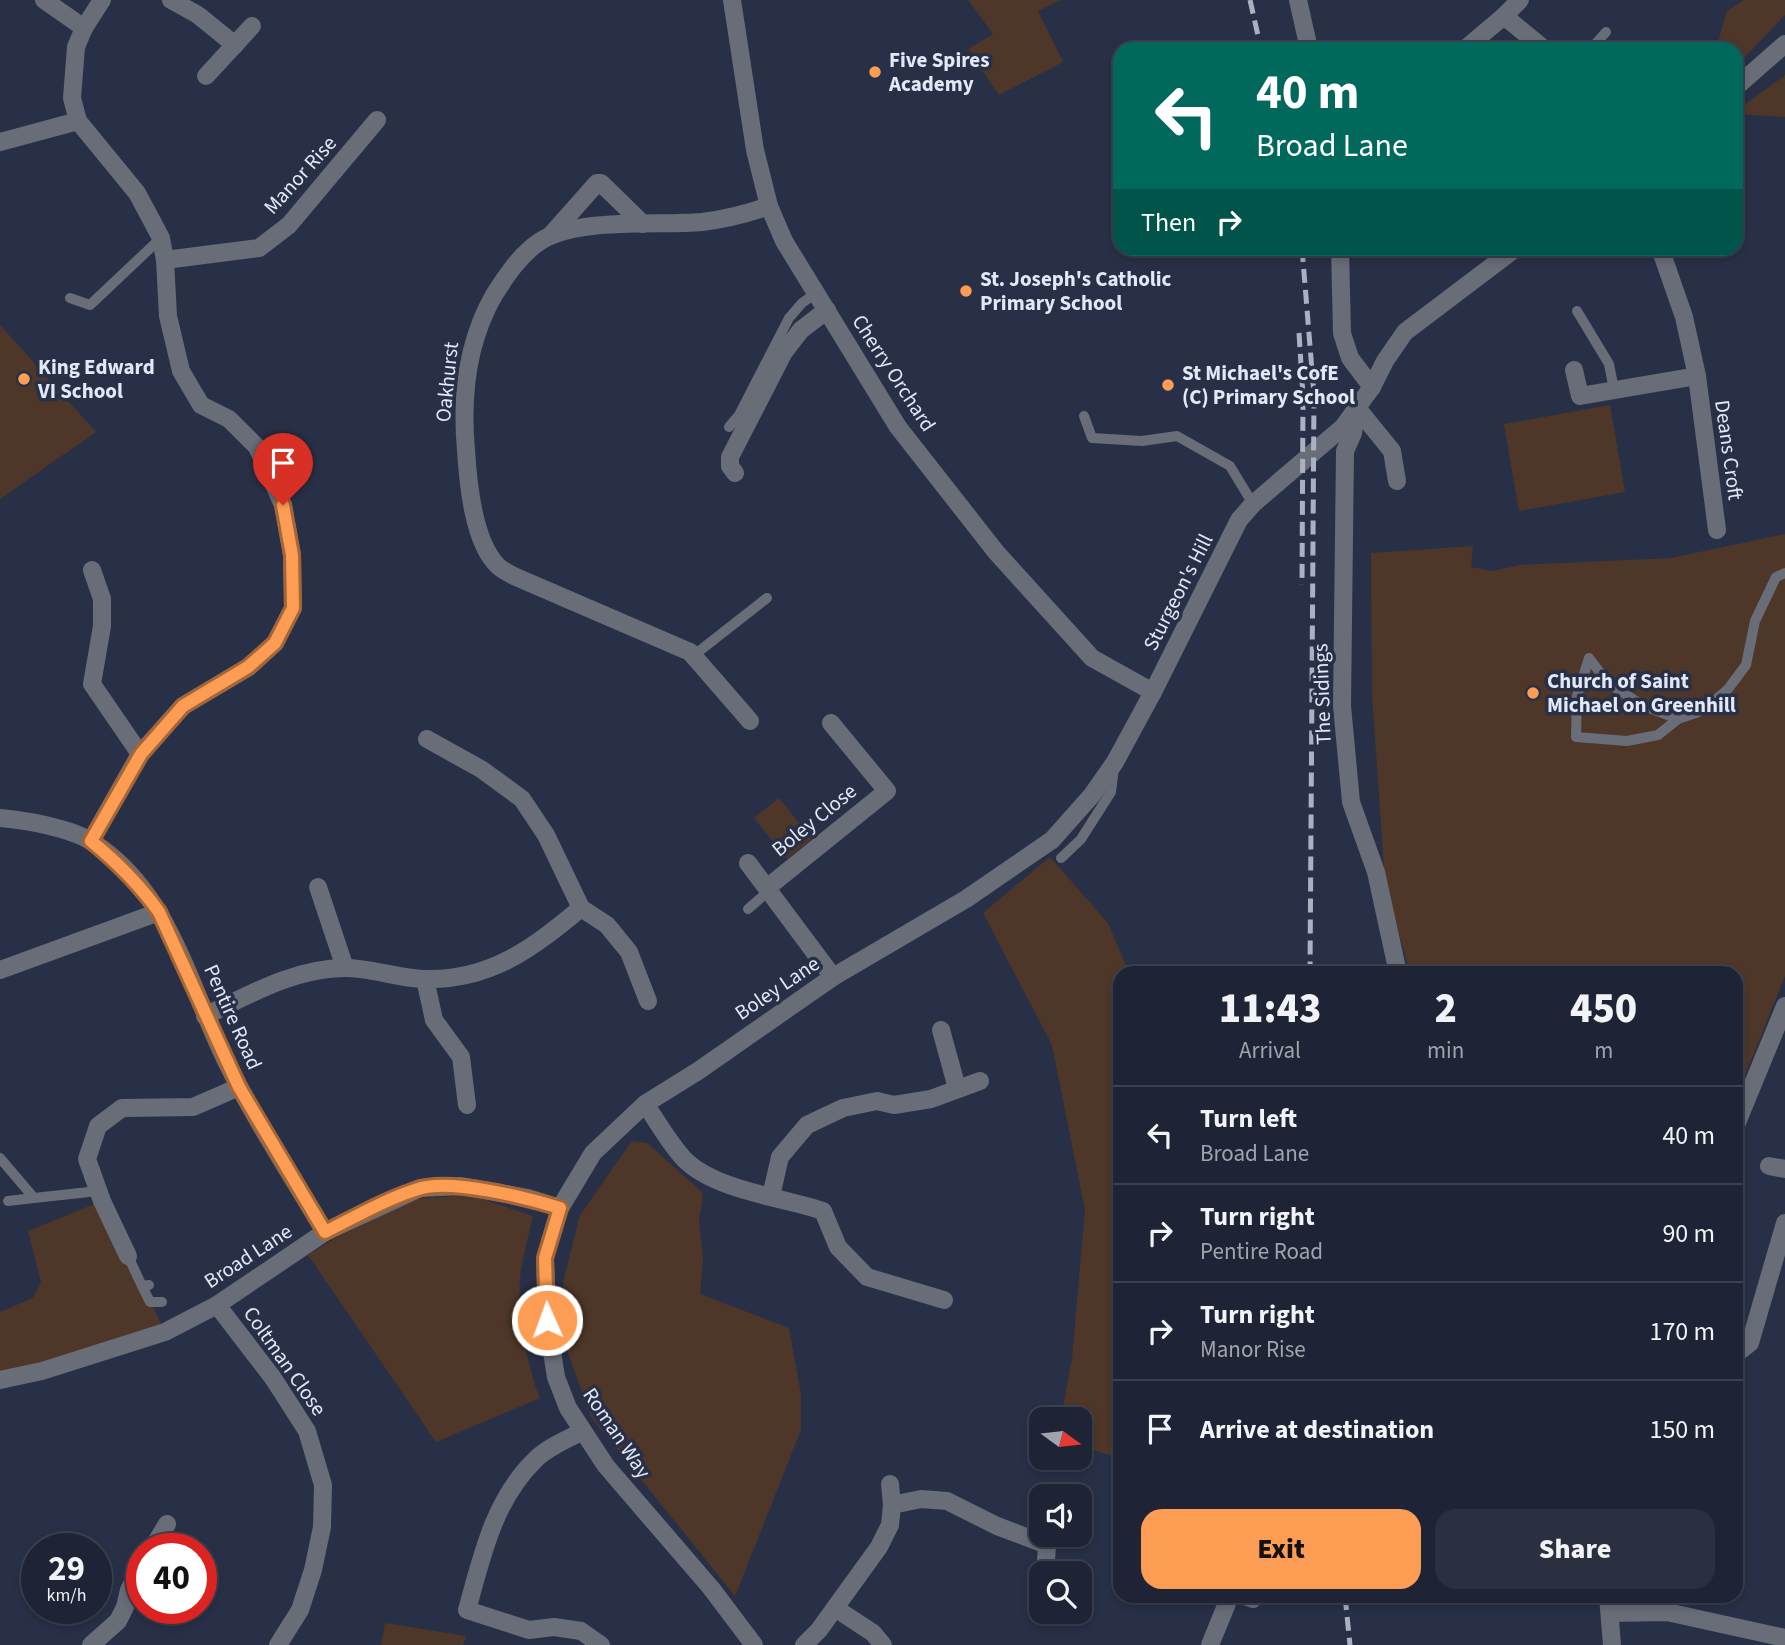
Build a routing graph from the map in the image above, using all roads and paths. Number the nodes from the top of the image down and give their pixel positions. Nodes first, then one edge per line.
1 (44, 0) edge
2 (102, 0) edge
3 (171, 0) edge
4 (732, 0) edge
5 (1298, 0) edge
6 (1520, 0) edge
7 (1504, 16) junction
8 (252, 26) dead end
9 (84, 27) junction
10 (1606, 32) dead end
11 (1307, 42) edge
12 (1473, 42) edge
13 (1536, 42) edge
14 (1597, 42) edge
15 (1785, 44) edge
16 (235, 45) junction
17 (206, 76) dead end
18 (1743, 81) edge
19 (377, 120) dead end
20 (78, 121) junction
21 (0, 142) edge
22 (769, 206) junction
23 (643, 225) junction
24 (550, 236) junction
25 (160, 238) junction
26 (1340, 256) edge
27 (1505, 256) edge
28 (1663, 256) edge
29 (165, 260) junction
30 (817, 293) junction
31 (70, 298) dead end
32 (827, 310) junction
33 (1577, 311) dead end
34 (1574, 370) dead end
35 (1697, 376) junction
36 (1372, 387) junction
37 (1614, 390) junction
38 (1357, 408) junction
39 (1084, 416) dead end
40 (729, 427) dead end
41 (735, 473) dead end
42 (1397, 481) dead end
43 (1253, 504) junction
44 (1717, 530) dead end
45 (92, 570) dead end
46 (1785, 573) edge
47 (767, 598) dead end
48 (691, 654) junction
49 (1153, 692) junction
50 (1678, 719) junction
51 (750, 721) dead end
52 (831, 723) dead end
53 (427, 739) dead end
54 (141, 754) junction
55 (1115, 761) junction
56 (0, 818) edge
57 (1052, 840) joint
58 (91, 841) junction
59 (1061, 858) dead end
60 (748, 863) dead end
61 (318, 887) dead end
62 (769, 889) junction
63 (581, 908) junction
64 (748, 909) dead end
65 (159, 912) junction
66 (1396, 966) edge
67 (345, 968) junction
68 (0, 970) edge
69 (833, 977) junction
70 (425, 979) junction
71 (648, 1001) dead end
72 (1785, 1006) edge
73 (205, 1016) junction
74 (941, 1030) dead end
75 (980, 1081) dead end
76 (239, 1087) junction
77 (957, 1088) junction
78 (645, 1104) junction
79 (467, 1105) dead end
80 (1743, 1108) edge
81 (0, 1158) edge
82 (98, 1191) junction
83 (771, 1195) junction
84 (34, 1198) junction
85 (8, 1201) dead end
86 (560, 1208) junction
87 (1785, 1223) edge
88 (325, 1232) junction
89 (128, 1256) joint
90 (944, 1300) dead end
91 (162, 1302) dead end
92 (217, 1304) junction
93 (1743, 1348) edge
94 (0, 1380) edge
95 (583, 1431) junction
96 (890, 1484) dead end
97 (892, 1505) junction
98 (167, 1524) dead end
99 (162, 1533) edge
100 (1029, 1538) edge
101 (126, 1603) edge
102 (1227, 1603) edge
103 (1609, 1605) edge
104 (835, 1608) junction
105 (1785, 1638) edge
106 (91, 1645) edge
107 (278, 1645) edge
108 (601, 1645) edge
109 (754, 1645) edge
110 (804, 1645) edge
111 (883, 1645) edge
112 (1210, 1645) edge
113 (1612, 1645) edge

1 - 9 street
2 - 9 street
3 - 16 street
4 - 22 street, Cherry Orchard
5 - 11 street
6 - 7 street
7 - 12 street
7 - 13 street
8 - 16 street
9 - 20 street
10 - 14 lane
15 - 18 street
16 - 17 street
19 - 29 street, Manor Rise
20 - 21 street
20 - 25 street
22 - 23 street, Oakhurst
22 - 30 street, Cherry Orchard
23 - 24 street, Oakhurst
23 - 24 street
24 - 48 street, Oakhurst
25 - 29 street
25 - 31 lane
26 - 36 street
27 - 36 street, Sturgeon's Hill
28 - 35 street, Deans Croft
29 - 54 street
30 - 32 street, Cherry Orchard
30 - 40 lane
32 - 41 street
32 - 49 street, Cherry Orchard
33 - 37 lane
34 - 37 street, Deans Croft
35 - 37 street, Deans Croft
35 - 44 street, Deans Croft
36 - 38 street, Sturgeon's Hill
38 - 42 street
38 - 43 street, Sturgeon's Hill
38 - 66 street, The Sidings
39 - 43 lane
43 - 49 street, Sturgeon's Hill
45 - 54 street
46 - 50 lane
47 - 48 lane
48 - 51 street
49 - 55 street, Sturgeon's Hill
50 - 50 lane
52 - 62 street, Boley Close
53 - 63 street
54 - 58 street
55 - 57 street, Sturgeon's Hill
55 - 59 lane
56 - 58 street, Pentire Road
57 - 69 street, Boley Lane
58 - 65 street, Pentire Road
60 - 62 street, Boley Close
61 - 67 street
62 - 64 lane
62 - 69 street, Boley Close
63 - 70 street
63 - 71 street
65 - 68 street
65 - 73 street, Pentire Road
67 - 70 street
67 - 73 street
69 - 78 street, Boley Lane
70 - 79 street
72 - 80 street
73 - 76 street, Pentire Road
74 - 77 street
75 - 77 street
76 - 82 street
76 - 88 street, Pentire Road
77 - 83 street
78 - 83 street
78 - 86 street, Boley Lane
81 - 84 lane
82 - 84 lane
82 - 89 street
83 - 90 street
84 - 85 lane
86 - 88 street, Broad Lane
86 - 95 street, Roman Way
87 - 93 street
88 - 92 street, Broad Lane
89 - 91 lane
92 - 94 street, Broad Lane
92 - 107 street, Coltman Close
95 - 108 street
95 - 109 street, Roman Way
96 - 97 street
97 - 100 street
97 - 104 street
98 - 99 street
101 - 106 street
102 - 112 street
103 - 105 street
103 - 113 street
104 - 110 street
104 - 111 street

